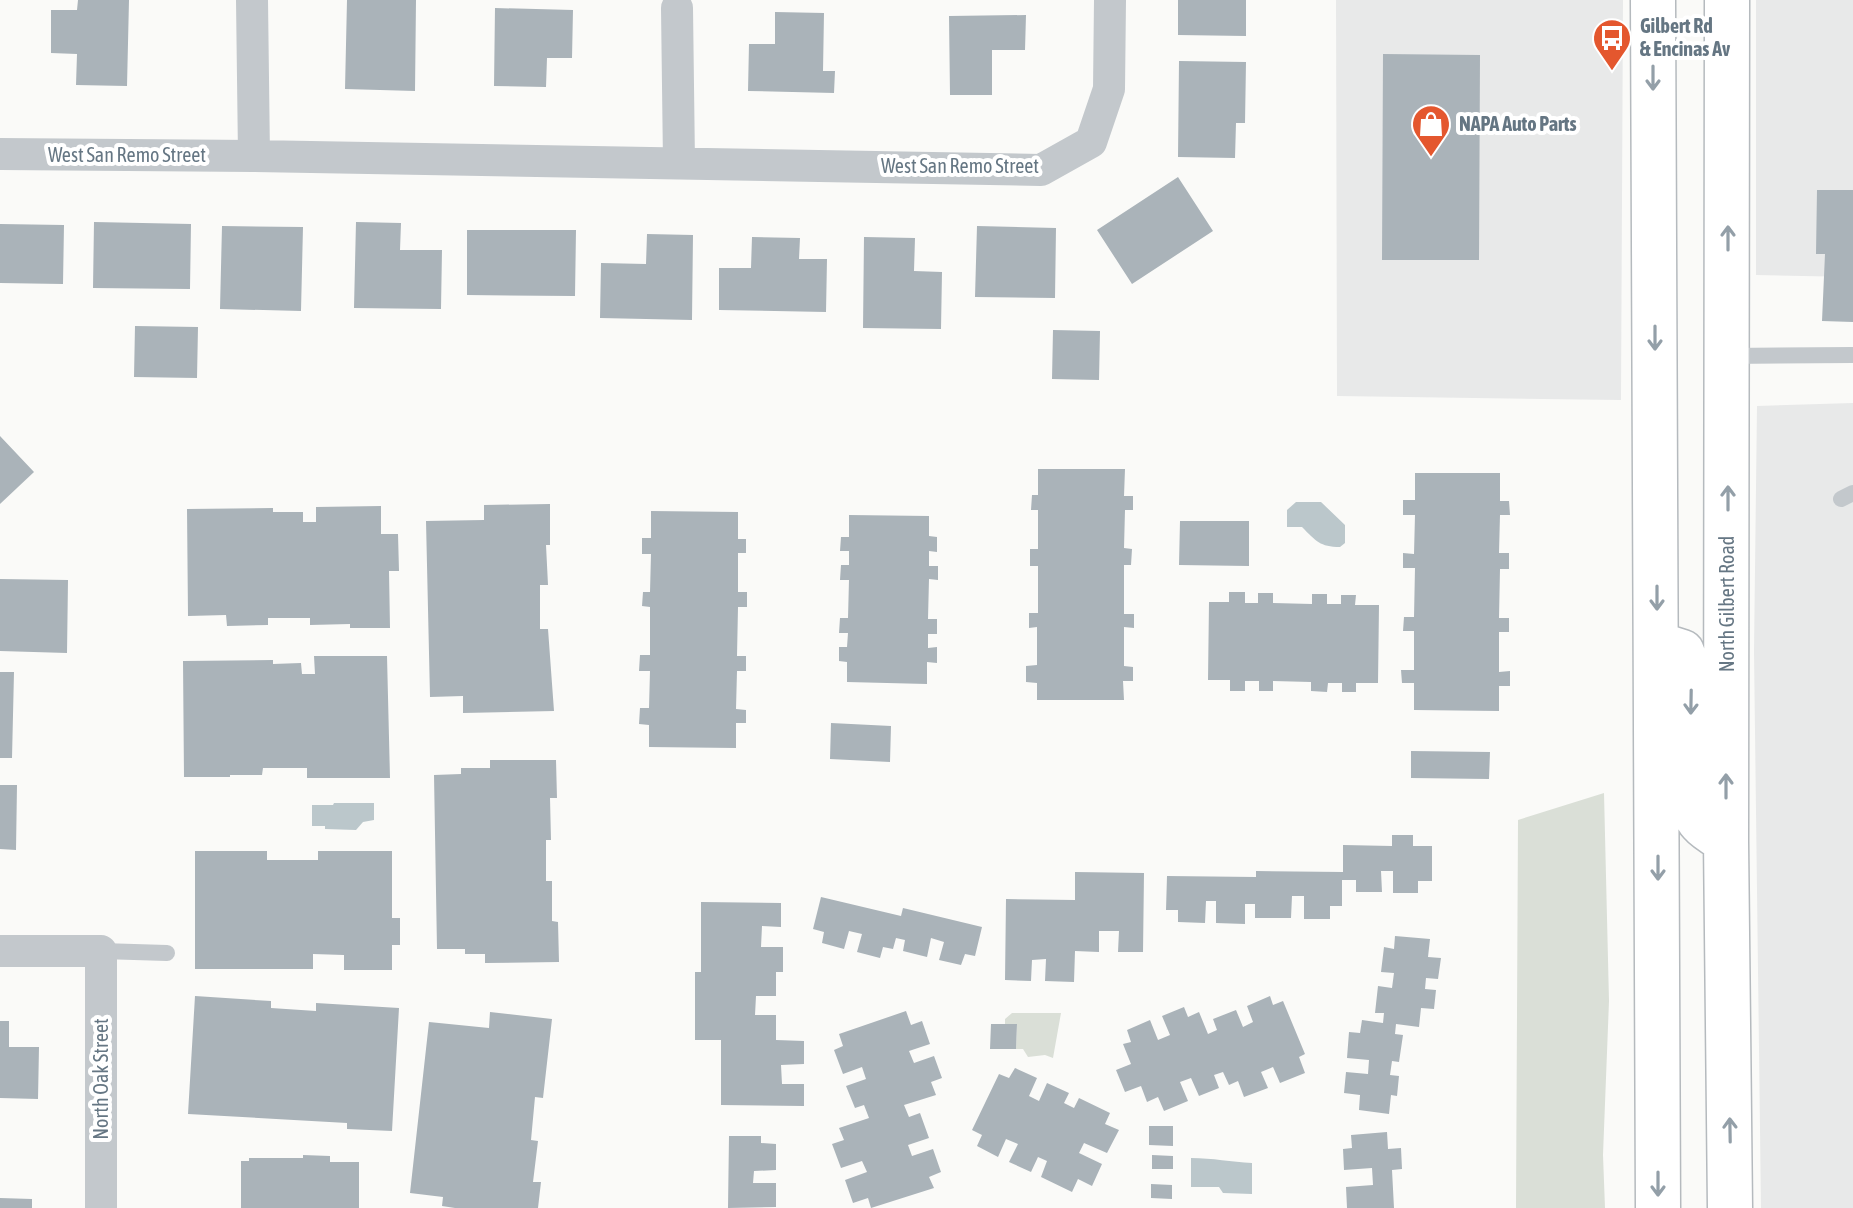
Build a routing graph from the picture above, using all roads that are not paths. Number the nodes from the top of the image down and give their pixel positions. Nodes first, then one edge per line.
1 (252, 0) edge
2 (1110, 0) edge
3 (1653, 0) edge
4 (1727, 0) edge
5 (677, 8) dead end
6 (0, 154) edge
7 (254, 156) junction
8 (679, 163) junction
9 (1853, 355) edge
10 (1728, 356) junction
11 (1657, 644) junction
12 (1726, 841) junction
13 (0, 951) edge
14 (101, 951) junction
15 (167, 953) dead end
16 (101, 1208) edge
17 (1658, 1208) edge
18 (1730, 1208) edge

1 - 7 street
2 - 8 street, West San Remo Street
3 -> 11 main road
10 -> 4 main road, North Gilbert Road
5 - 8 street
6 - 7 street, West San Remo Street
7 - 8 street, West San Remo Street
9 - 10 lane
12 -> 10 main road, North Gilbert Road
11 -> 12 main road
11 -> 17 main road
18 -> 12 main road, North Gilbert Road
13 - 14 street
14 - 15 lane
14 - 16 street, North Oak Street

